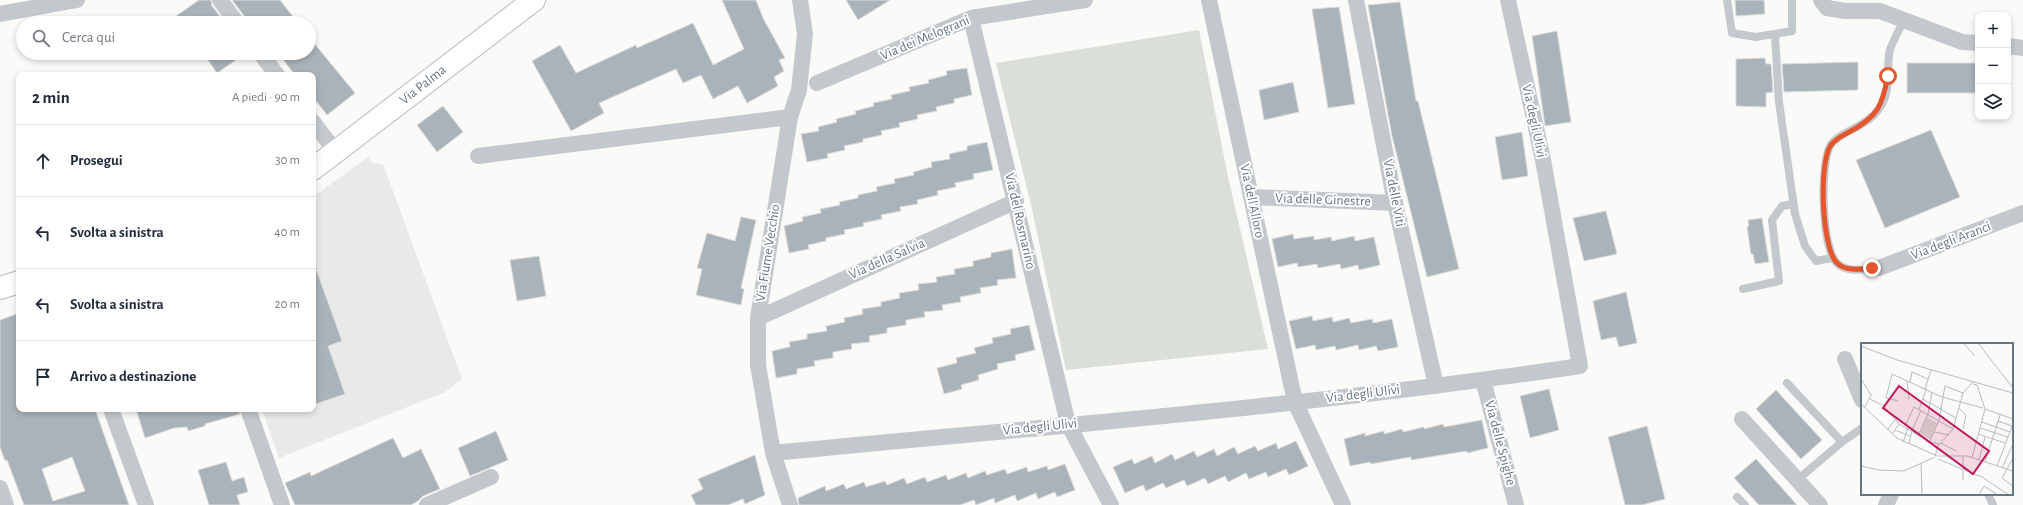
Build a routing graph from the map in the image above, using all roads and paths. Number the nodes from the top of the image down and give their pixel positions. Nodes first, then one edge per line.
1 (77, 0) edge
2 (220, 0) edge
3 (534, 0) edge
4 (800, 0) edge
5 (1085, 0) edge
6 (1209, 0) edge
7 (1356, 0) edge
8 (1508, 0) edge
9 (1727, 0) edge
10 (1792, 0) edge
11 (1821, 0) edge
12 (0, 14) edge
13 (232, 16) edge
14 (972, 18) junction
15 (1904, 20) junction
16 (1775, 35) junction
17 (1975, 43) edge
18 (2011, 46) edge
19 (2023, 48) edge
20 (265, 60) edge
21 (275, 72) edge
22 (817, 83) dead end
23 (790, 117) junction
24 (316, 126) edge
25 (336, 152) junction
26 (478, 156) dead end
27 (316, 168) edge
28 (1251, 197) junction
29 (1016, 200) junction
30 (1395, 203) junction
31 (1793, 204) junction
32 (2023, 213) edge
33 (1832, 258) junction
34 (1879, 268) joint
35 (16, 283) edge
36 (0, 288) edge
37 (1743, 289) dead end
38 (758, 318) junction
39 (1845, 360) dead end
40 (1483, 380) junction
41 (1787, 383) dead end
42 (1436, 386) junction
43 (1861, 398) edge
44 (1295, 402) junction
45 (112, 412) edge
46 (249, 412) edge
47 (1742, 419) dead end
48 (1068, 424) junction
49 (1861, 429) edge
50 (1842, 442) junction
51 (773, 453) junction
52 (491, 477) dead end
53 (1797, 480) junction
54 (0, 488) edge
55 (1891, 495) edge
56 (1988, 495) edge
57 (1737, 497) dead end
58 (6, 505) edge
59 (146, 505) edge
60 (282, 505) edge
61 (428, 505) edge
62 (790, 505) edge
63 (1111, 505) edge
64 (1343, 505) edge
65 (1516, 505) edge
66 (1745, 505) edge
67 (1820, 505) edge
68 (1886, 505) edge
69 (1993, 505) edge

1 - 12 street
2 - 13 street
3 - 25 main road, Via Palma
4 - 23 street, Via Fiume Vecchio
5 - 14 street, Via dei Melograni
6 - 28 street, Via dell'Alloro
7 - 30 street, Via delle Viti
8 - 40 street, Via degli Ulivi
9 - 16 lane
10 - 16 lane
11 - 15 street
14 - 22 street, Via dei Melograni
14 - 29 street, Via del Rosmarino
15 - 17 street
15 - 33 lane
16 - 31 lane
18 - 19 street
20 - 21 street
23 - 26 street
23 - 38 street, Via Fiume Vecchio
24 - 25 street
25 - 27 main road, Via Palma
28 - 30 street, Via delle Ginestre
28 - 44 street, Via dell'Alloro
29 - 38 street, Via della Salvia
29 - 48 street, Via del Rosmarino
30 - 42 street, Via delle Viti
31 - 33 lane
31 - 37 lane
32 - 34 street, Via degli Aranci
33 - 34 lane
35 - 36 main road
38 - 51 street, Via Fiume Vecchio
39 - 43 street
40 - 42 street, Via degli Ulivi
40 - 65 street, Via delle Spighe
41 - 50 lane
42 - 44 street, Via degli Ulivi
44 - 48 street, Via degli Ulivi
44 - 64 street, Via dell'Alloro
45 - 59 street
46 - 60 street
47 - 53 street
48 - 51 street, Via degli Ulivi
48 - 63 street, Via del Rosmarino
49 - 50 lane
50 - 53 lane
51 - 62 street, Via Fiume Vecchio
52 - 61 street
53 - 67 street
54 - 58 street
55 - 68 street
56 - 69 lane
57 - 66 lane

